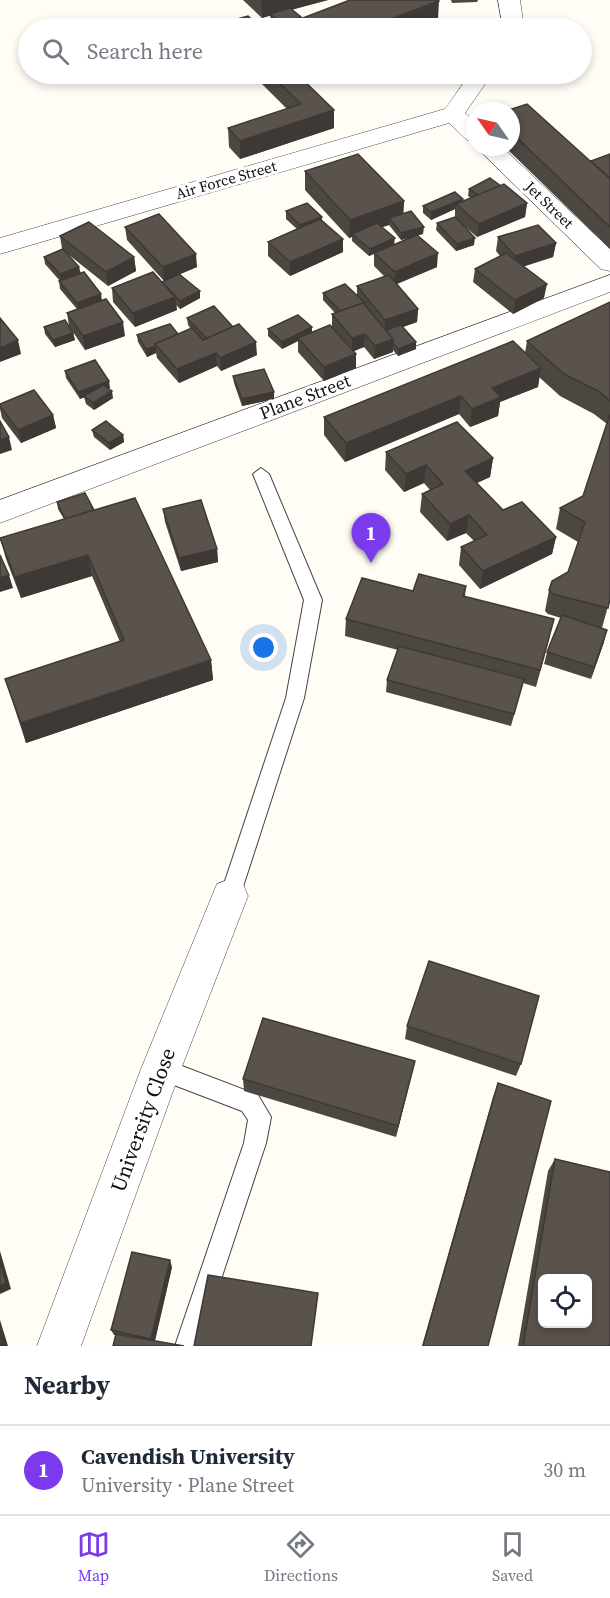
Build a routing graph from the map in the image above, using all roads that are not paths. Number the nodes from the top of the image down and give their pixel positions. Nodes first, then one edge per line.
1 (509, 0) edge
2 (513, 18) edge
3 (474, 84) edge
4 (453, 114) junction
5 (466, 126) edge
6 (497, 156) edge
7 (0, 246) edge
8 (610, 263) edge
9 (610, 283) edge
10 (261, 474) dead end
11 (0, 512) edge
12 (230, 896) joint
13 (161, 1069) junction
14 (59, 1346) edge
15 (187, 1346) edge

1 - 2 street
3 - 4 street
4 - 5 street
4 - 7 street, Air Force Street
6 - 8 street, Jet Street
9 - 11 street, Plane Street
10 - 12 lane
12 - 13 street, University Close
13 - 14 street, University Close
13 - 15 lane

